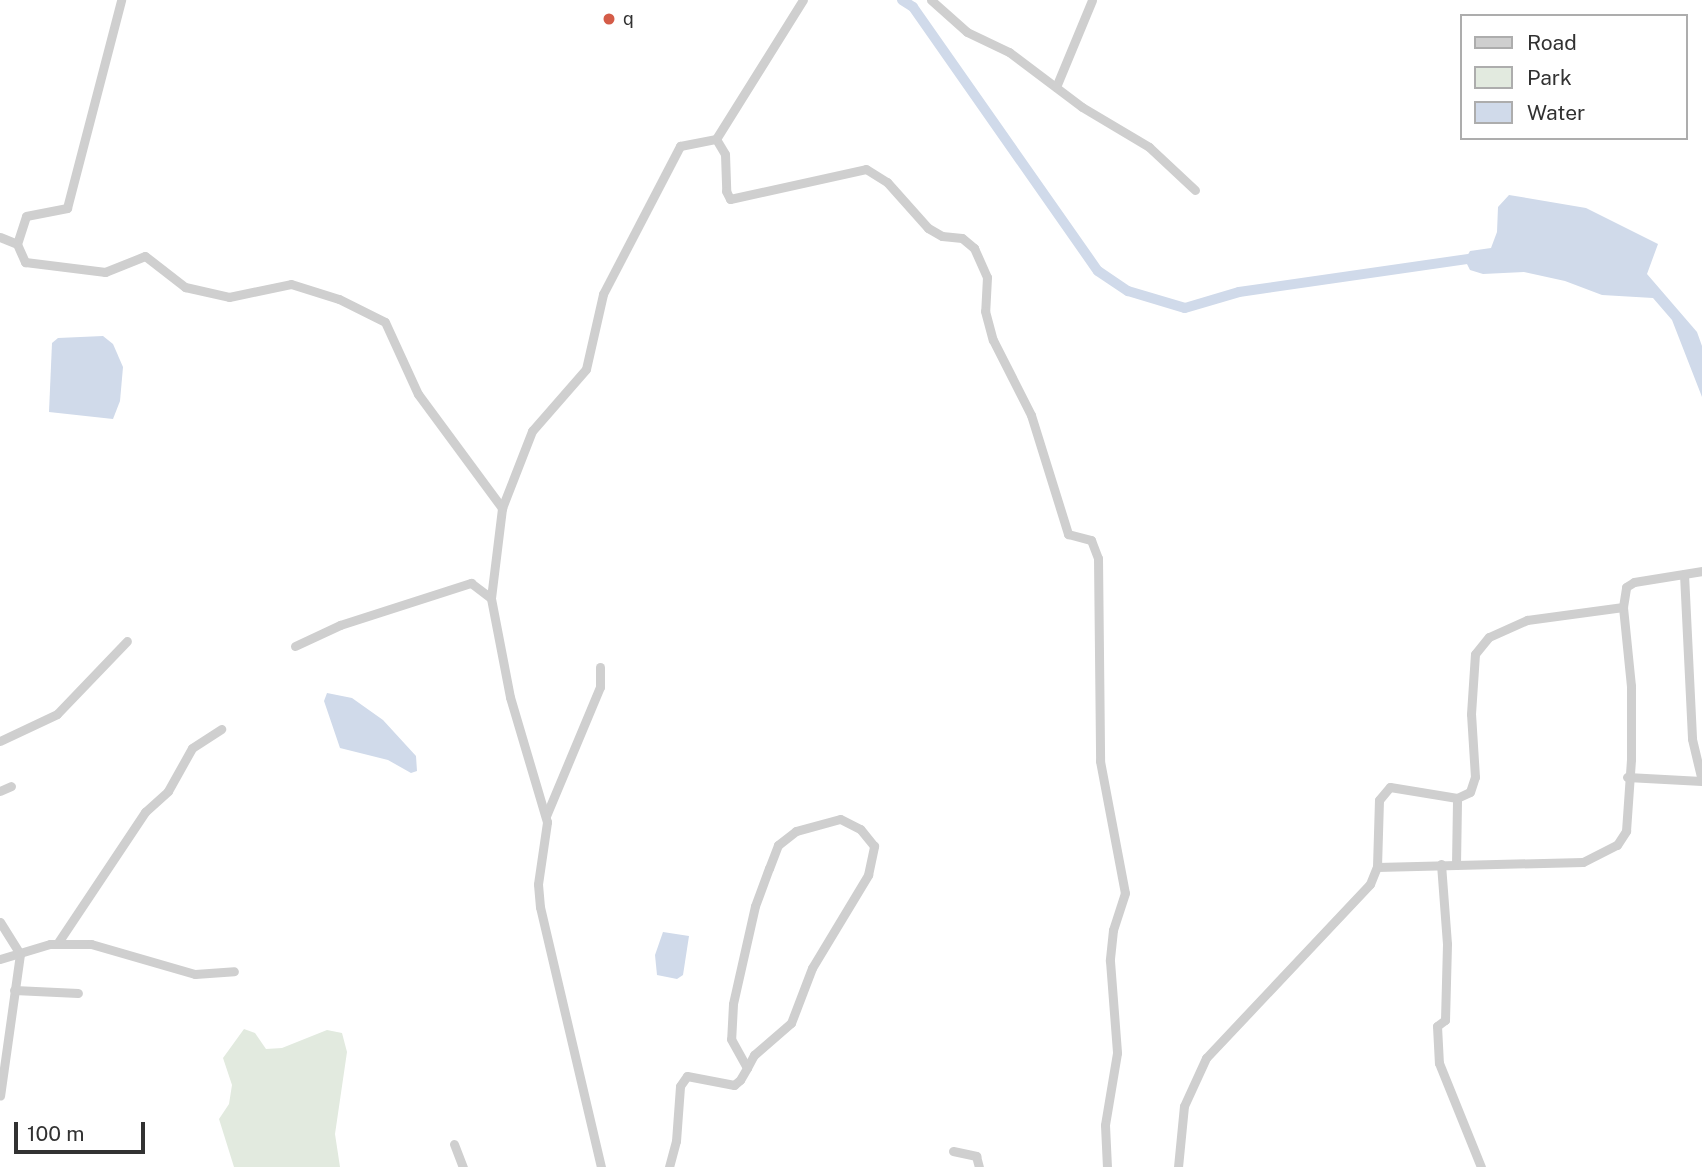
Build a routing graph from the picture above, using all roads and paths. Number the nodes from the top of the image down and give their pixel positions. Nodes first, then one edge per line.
1 (121, 0) edge
2 (803, 0) edge
3 (931, 0) edge
4 (1092, 0) edge
5 (1056, 87) junction
6 (716, 139) junction
7 (1195, 190) dead end
8 (0, 237) edge
9 (17, 244) junction
10 (502, 508) junction
11 (1702, 571) edge
12 (1684, 574) junction
13 (491, 598) junction
14 (1623, 607) junction
15 (127, 641) dead end
16 (295, 646) dead end
17 (600, 667) dead end
18 (221, 729) dead end
19 (0, 741) edge
20 (1627, 777) junction
21 (1702, 782) edge
22 (12, 786) dead end
23 (0, 790) edge
24 (1457, 799) junction
25 (546, 816) junction
26 (1441, 864) junction
27 (1456, 865) junction
28 (1377, 867) junction
29 (0, 922) edge
30 (57, 944) junction
31 (20, 954) junction
32 (0, 959) edge
33 (234, 971) dead end
34 (14, 990) junction
35 (78, 993) dead end
36 (747, 1068) junction
37 (0, 1096) edge
38 (454, 1144) dead end
39 (953, 1151) dead end
40 (463, 1167) edge
41 (601, 1167) edge
42 (669, 1167) edge
43 (979, 1167) edge
44 (1107, 1167) edge
45 (1178, 1167) edge
46 (1481, 1167) edge

1 - 9 street
2 - 6 street
3 - 5 street
4 - 5 street
5 - 7 street
6 - 10 street
6 - 44 street
8 - 9 street
9 - 10 street
10 - 13 street
11 - 12 street
12 - 14 street
12 - 21 street
13 - 16 street
13 - 25 street
14 - 20 street
14 - 24 street
15 - 19 street
17 - 25 street
18 - 30 street
20 - 21 street
20 - 27 street
22 - 23 street
24 - 27 street
24 - 28 street
25 - 41 street
26 - 27 street
26 - 28 street
26 - 46 street
28 - 45 street
29 - 31 street
30 - 31 street
30 - 33 street
31 - 32 street
31 - 34 street
34 - 35 street
34 - 37 street
36 - 36 street
36 - 42 street
38 - 40 street
39 - 43 street

